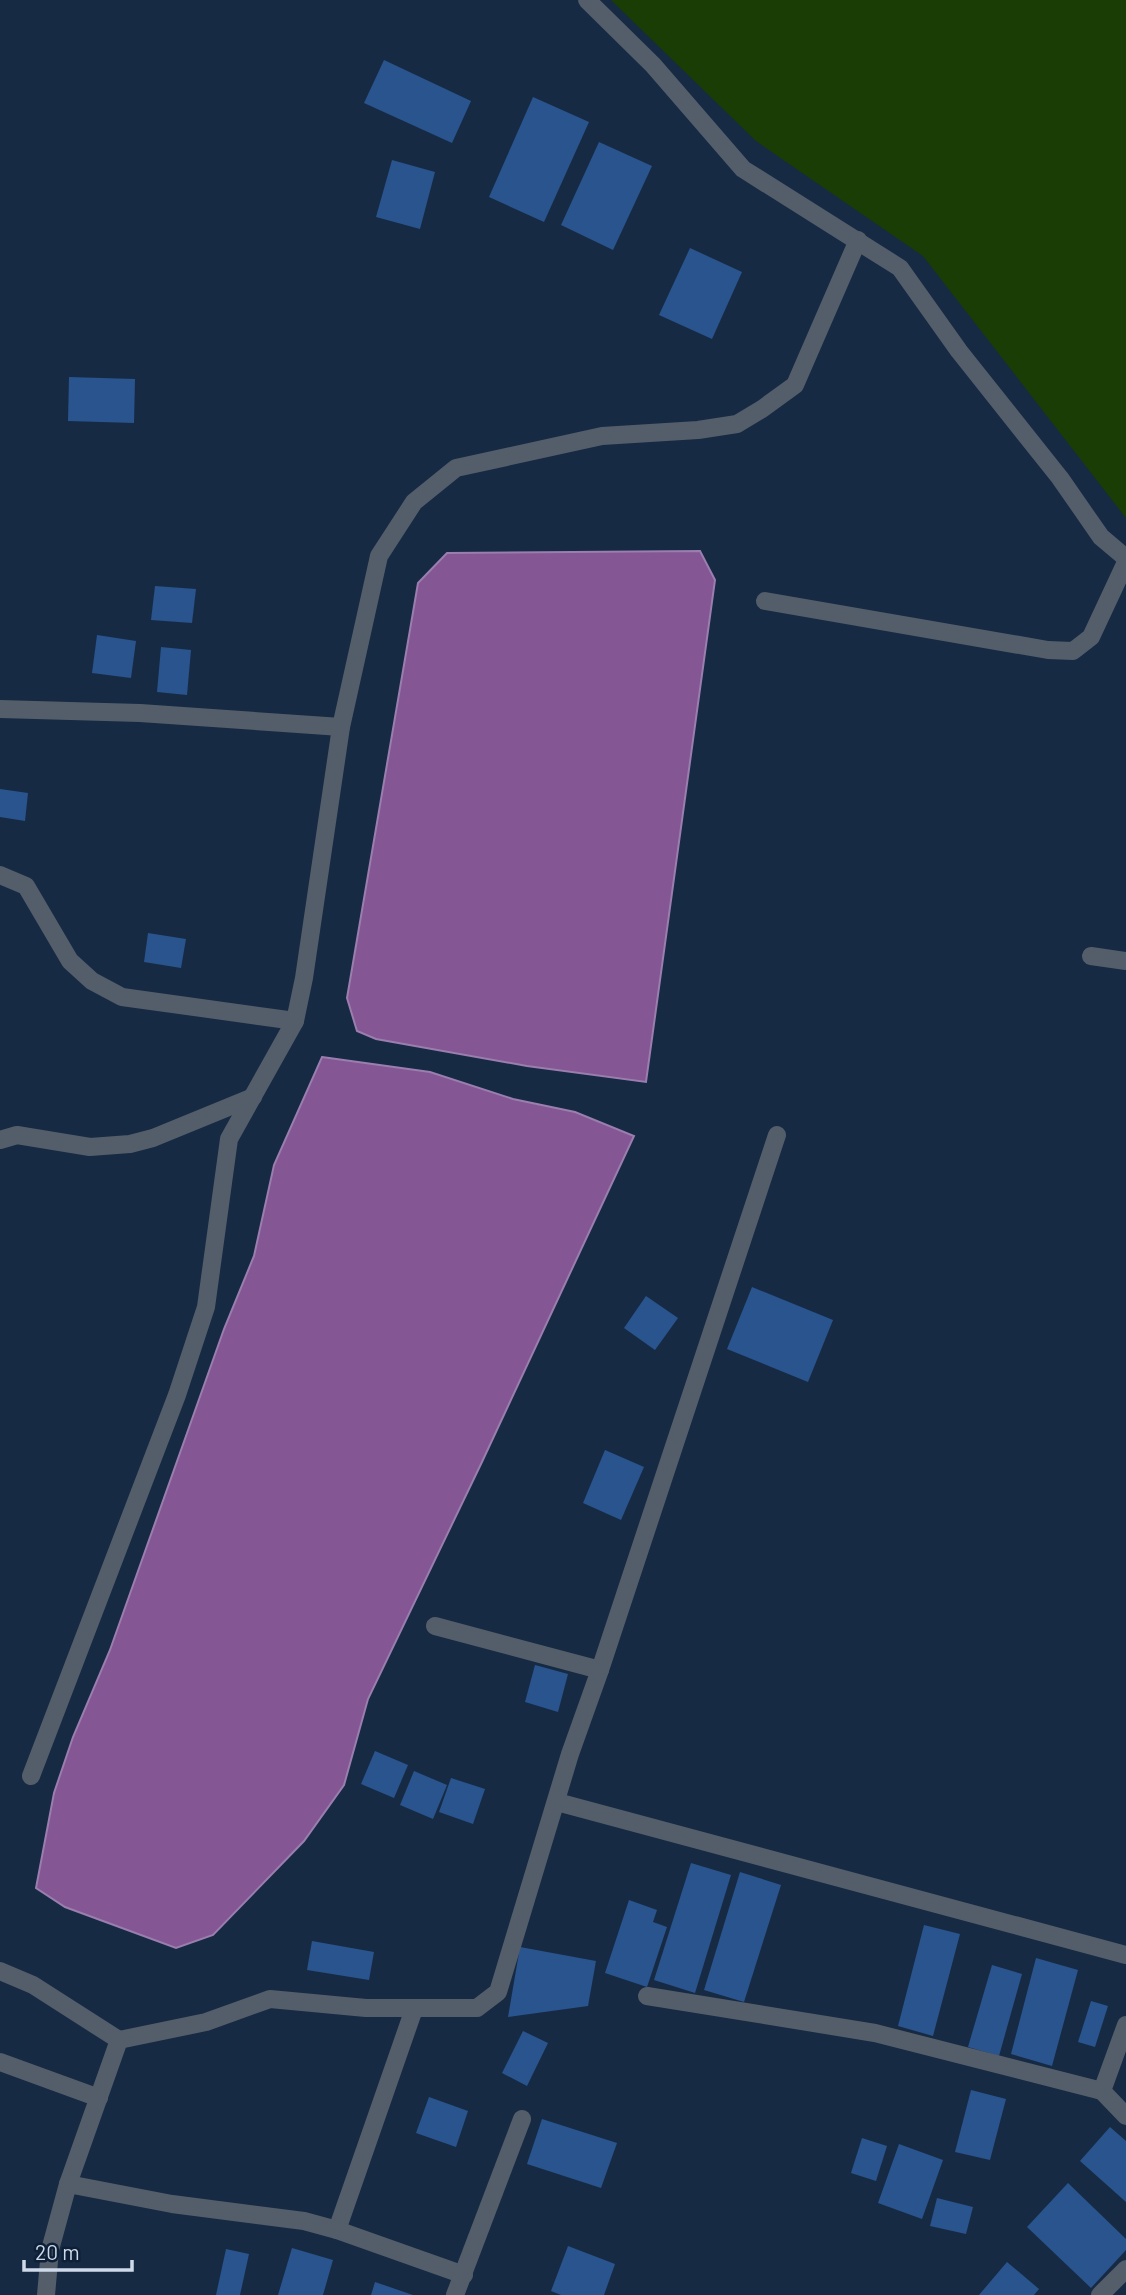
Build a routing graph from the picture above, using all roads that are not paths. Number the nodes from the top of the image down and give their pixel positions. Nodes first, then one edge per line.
1 (587, 0) edge
2 (858, 240) junction
3 (1126, 560) edge
4 (765, 601) dead end
5 (0, 709) edge
6 (341, 727) junction
7 (0, 875) edge
8 (1091, 956) dead end
9 (1126, 961) edge
10 (295, 1021) junction
11 (253, 1097) junction
12 (777, 1135) dead end
13 (0, 1140) edge
14 (435, 1626) dead end
15 (600, 1670) junction
16 (31, 1776) dead end
17 (557, 1802) junction
18 (1126, 1955) edge
19 (0, 1971) edge
20 (647, 1996) dead end
21 (414, 2009) junction
22 (1126, 2025) edge
23 (119, 2040) junction
24 (0, 2062) edge
25 (1102, 2091) junction
26 (99, 2098) junction
27 (1126, 2116) edge
28 (523, 2119) dead end
29 (68, 2184) junction
30 (337, 2230) junction
31 (1126, 2269) edge
32 (464, 2275) junction
33 (46, 2295) edge
34 (456, 2295) edge
35 (1100, 2295) edge

1 - 2 street
2 - 3 street
2 - 6 street
3 - 4 street
5 - 6 street
6 - 10 street
7 - 10 street
8 - 9 street
10 - 11 street
11 - 13 street
11 - 16 street
12 - 15 street
14 - 15 street
15 - 17 street
17 - 18 street
17 - 21 street
19 - 23 street
20 - 25 street
21 - 23 street
21 - 30 street
22 - 25 street
23 - 26 street
24 - 26 street
25 - 27 street
26 - 29 street
28 - 32 street
29 - 30 street
29 - 33 street
30 - 32 street
31 - 35 street
32 - 34 street

